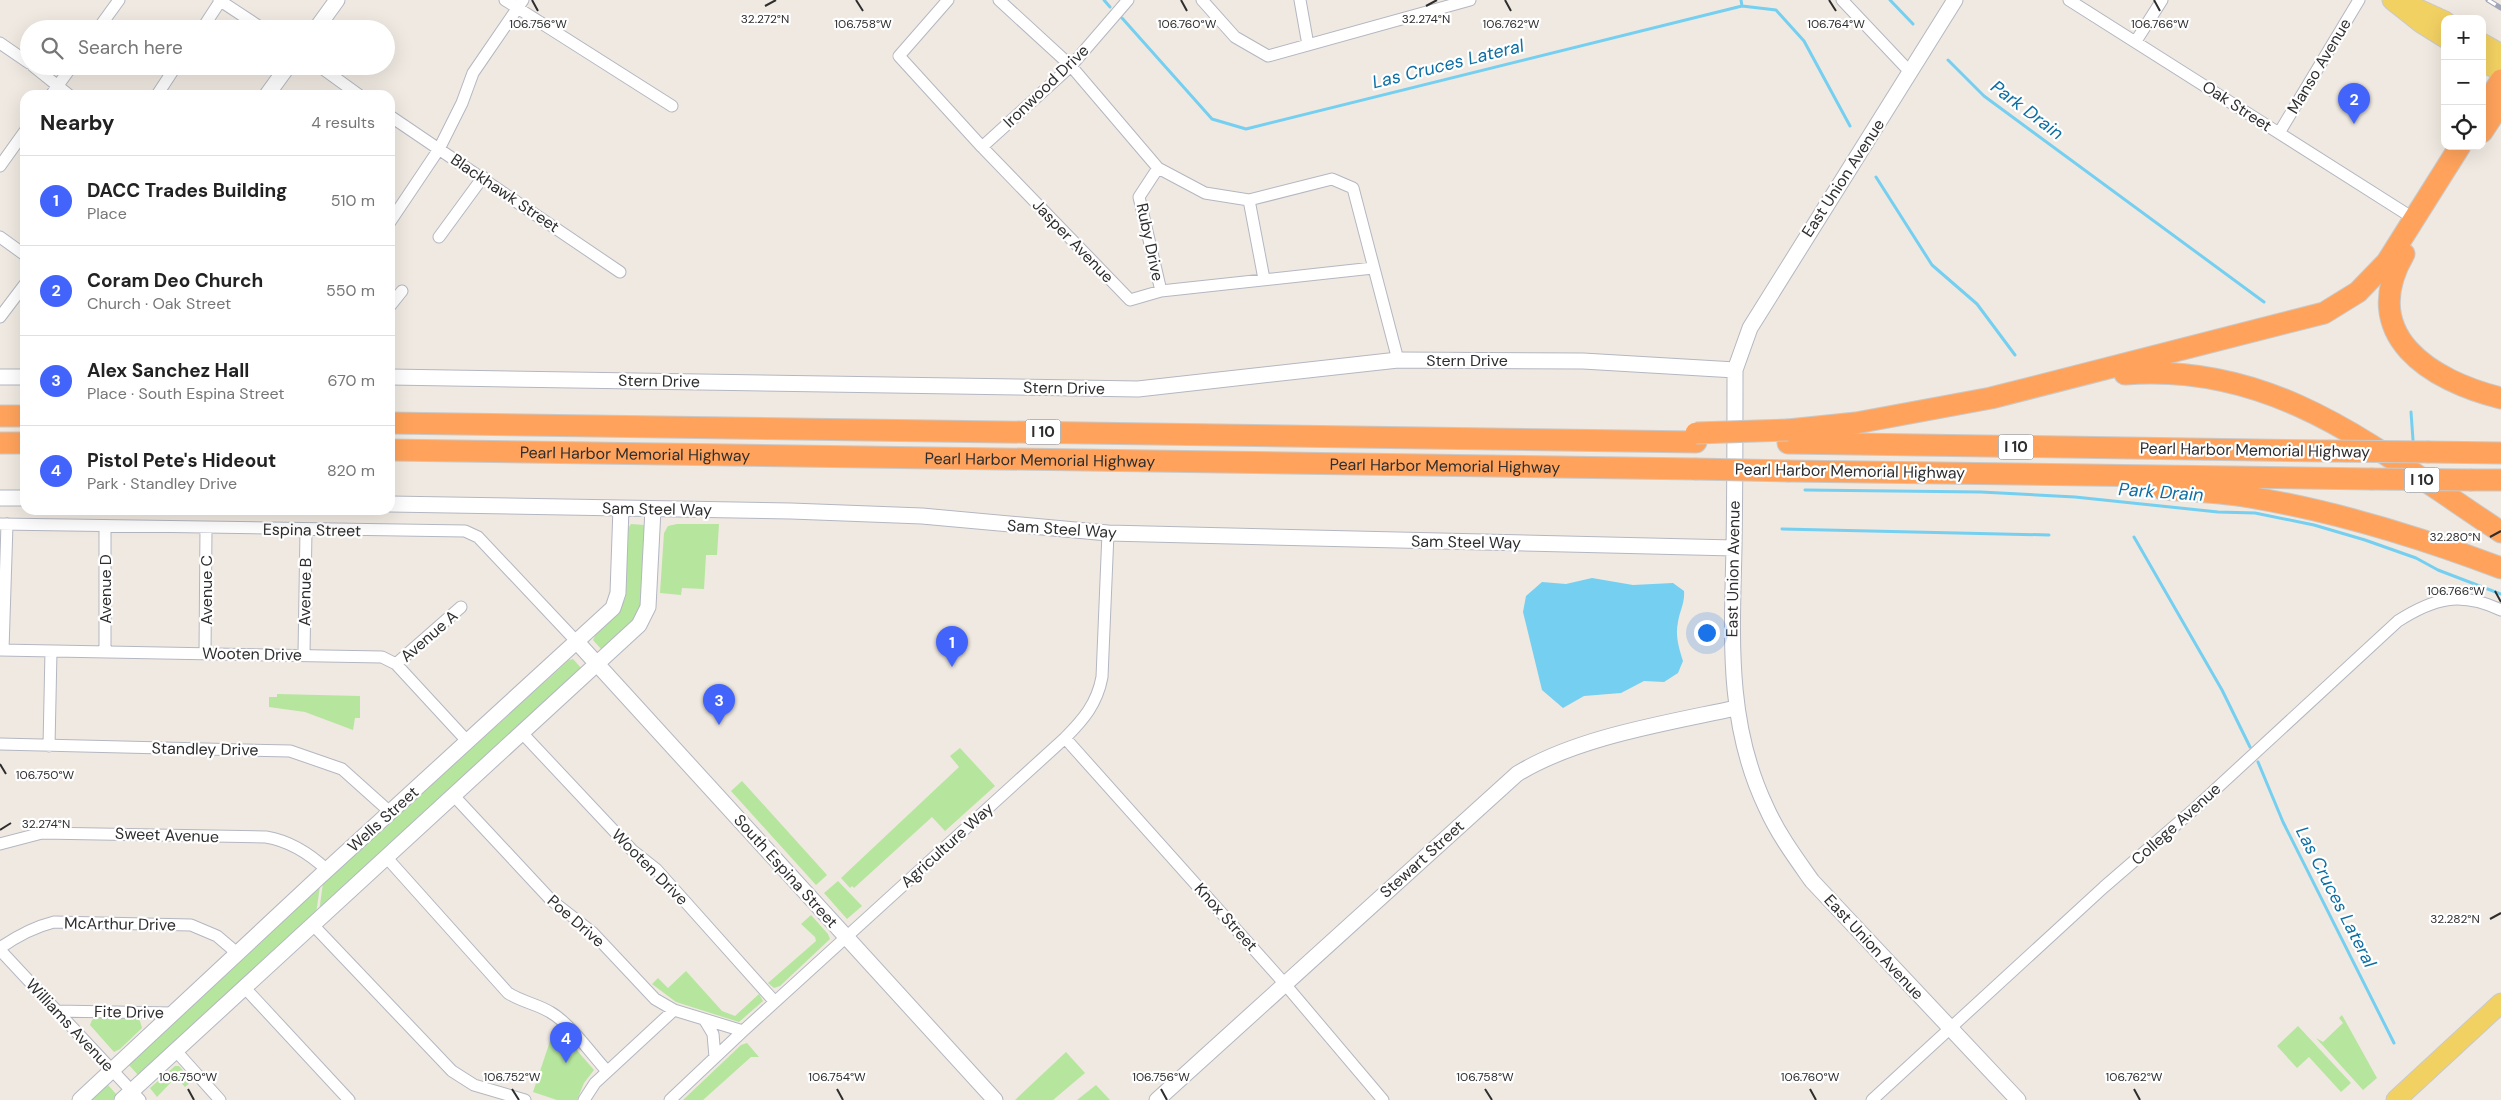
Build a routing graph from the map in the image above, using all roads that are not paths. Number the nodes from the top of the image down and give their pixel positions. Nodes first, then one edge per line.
1 (119, 0) edge
2 (220, 0) edge
3 (337, 0) edge
4 (504, 0) edge
5 (948, 0) edge
6 (1000, 0) edge
7 (1128, 0) edge
8 (1202, 0) edge
9 (1300, 0) edge
10 (1470, 0) edge
11 (1842, 0) edge
12 (1955, 0) edge
13 (2069, 0) edge
14 (2162, 0) edge
15 (2359, 0) edge
16 (2392, 0) edge
17 (2398, 0) edge
18 (520, 4) edge
19 (2441, 19) edge
20 (105, 20) edge
21 (208, 20) edge
22 (250, 20) edge
23 (323, 20) edge
24 (2441, 36) edge
25 (2136, 41) junction
26 (0, 42) edge
27 (1308, 45) junction
28 (2486, 45) edge
29 (2501, 54) edge
30 (20, 56) edge
31 (2486, 63) edge
32 (1071, 66) junction
33 (2501, 72) edge
34 (1911, 73) junction
35 (45, 75) edge
36 (65, 75) edge
37 (170, 75) edge
38 (281, 75) edge
39 (331, 75) edge
40 (2501, 80) edge
41 (58, 85) junction
42 (54, 90) edge
43 (64, 90) edge
44 (160, 90) edge
45 (271, 90) edge
46 (352, 90) edge
47 (2501, 103) edge
48 (2486, 105) edge
49 (672, 106) dead end
50 (395, 119) edge
51 (2486, 126) edge
52 (2279, 133) junction
53 (20, 138) edge
54 (982, 147) junction
55 (439, 149) junction
56 (2457, 150) edge
57 (2470, 150) edge
58 (0, 166) edge
59 (1158, 168) junction
60 (483, 177) junction
61 (1248, 200) junction
62 (2405, 213) dead end
63 (395, 215) edge
64 (0, 237) edge
65 (439, 237) dead end
66 (20, 251) edge
67 (1374, 268) junction
68 (620, 272) dead end
69 (1264, 279) junction
70 (20, 291) edge
71 (402, 291) dead end
72 (1161, 292) junction
73 (395, 300) edge
74 (0, 317) edge
75 (1398, 360) junction
76 (1735, 370) junction
77 (0, 377) edge
78 (20, 377) edge
79 (395, 377) edge
80 (2009, 394) junction
81 (2501, 398) edge
82 (0, 416) edge
83 (20, 416) edge
84 (395, 423) edge
85 (1788, 437) junction
86 (0, 443) edge
87 (20, 443) edge
88 (395, 450) edge
89 (2501, 452) edge
90 (1960, 472) junction
91 (2501, 480) edge
92 (0, 498) edge
93 (20, 498) edge
94 (395, 504) edge
95 (621, 508) junction
96 (653, 509) junction
97 (3, 524) edge
98 (105, 527) junction
99 (206, 528) junction
100 (306, 530) junction
101 (2501, 532) edge
102 (1108, 534) junction
103 (1734, 548) junction
104 (2501, 568) edge
105 (461, 607) dead end
106 (2501, 610) edge
107 (577, 642) junction
108 (1, 650) edge
109 (51, 651) junction
110 (104, 651) junction
111 (205, 653) junction
112 (304, 654) junction
113 (396, 664) junction
114 (598, 665) junction
115 (1736, 708) junction
116 (523, 734) junction
117 (1065, 738) junction
118 (468, 742) junction
119 (0, 744) edge
120 (49, 746) junction
121 (454, 796) junction
122 (390, 812) junction
123 (0, 844) edge
124 (387, 858) junction
125 (327, 870) junction
126 (313, 925) junction
127 (845, 937) junction
128 (0, 949) edge
129 (237, 953) junction
130 (1284, 984) junction
131 (245, 988) junction
132 (775, 1002) junction
133 (2501, 1003) edge
134 (674, 1010) junction
135 (56, 1011) junction
136 (172, 1013) junction
137 (704, 1019) junction
138 (1951, 1029) junction
139 (742, 1031) junction
140 (176, 1052) junction
141 (715, 1057) junction
142 (111, 1069) junction
143 (607, 1071) junction
144 (131, 1097) edge
145 (80, 1100) edge
146 (220, 1100) edge
147 (349, 1100) edge
148 (525, 1100) edge
149 (584, 1100) edge
150 (670, 1100) edge
151 (995, 1100) edge
152 (1157, 1100) edge
153 (1383, 1100) edge
154 (1872, 1100) edge
155 (2018, 1100) edge
156 (2396, 1100) edge

1 - 20 street
2 - 21 street
2 - 22 street
3 - 23 street
4 - 18 street
5 - 54 street, Jasper Avenue
6 - 32 street
7 - 32 street, Ironwood Drive
8 - 27 street
9 - 27 street
10 - 27 street
11 - 34 street
12 - 34 street, East Union Avenue
13 - 25 street, Oak Street
14 - 25 street
15 - 52 street, Manso Avenue
16 - 24 main road
17 - 19 main road
18 - 49 street
18 - 55 street
25 - 52 street, Oak Street
26 - 30 street
28 - 29 main road
31 - 33 main road
32 - 54 street, Ironwood Drive
32 - 59 street
34 - 76 street, East Union Avenue
35 - 41 street
36 - 41 street
37 - 44 street
38 - 45 street
39 - 46 street
40 - 48 highway
41 - 42 street
41 - 43 street
47 - 51 highway
50 - 55 street, Blackhawk Street
52 - 62 street, Oak Street
53 - 58 street
54 - 72 street, Jasper Avenue
55 - 60 street, Blackhawk Street
55 - 63 street
56 - 80 highway
57 - 81 highway
59 - 61 street
59 - 72 street, Ruby Drive
60 - 65 street
60 - 68 street, Blackhawk Street
61 - 67 street
61 - 69 street
64 - 66 street
67 - 69 street, Jasper Avenue
67 - 75 street
69 - 72 street, Jasper Avenue
70 - 74 street
71 - 73 street
75 - 76 street, Stern Drive
75 - 79 street, Stern Drive
76 - 103 street, East Union Avenue
77 - 78 street
80 - 85 highway
80 - 101 highway
82 - 83 highway
84 - 85 highway, Pearl Harbor Memorial Highway / I 10
85 - 89 highway, Pearl Harbor Memorial Highway / I 10, bridge
86 - 87 highway
88 - 90 highway, Pearl Harbor Memorial Highway / I 10, bridge
90 - 91 highway, Pearl Harbor Memorial Highway / I 10, bridge
90 - 104 highway
92 - 93 street
94 - 95 street, Sam Steel Way
95 - 96 street, Sam Steel Way
95 - 107 street, Wells Street
96 - 102 street, Sam Steel Way
96 - 114 street, Wells Street
97 - 98 street, Espina Street
97 - 108 street
98 - 99 street, Espina Street
98 - 110 street, Avenue D
99 - 100 street, Espina Street
99 - 111 street, Avenue C
100 - 107 street, Espina Street
100 - 112 street, Avenue B
102 - 103 street, Sam Steel Way
102 - 117 street, Agriculture Way
103 - 115 street, East Union Avenue
105 - 113 street, Avenue A
106 - 138 street, College Avenue
107 - 114 street, South Espina Street
107 - 118 street, Wells Street
108 - 109 street, Wooten Drive
109 - 110 street, Wooten Drive
109 - 120 street
110 - 111 street, Wooten Drive
111 - 112 street, Wooten Drive
112 - 113 street, Wooten Drive
113 - 118 street, Wooten Drive
114 - 116 street, Wells Street
114 - 127 street, South Espina Street
115 - 130 street, Stewart Street
115 - 138 street, East Union Avenue
116 - 121 street, Wells Street
116 - 132 street, Wooten Drive
117 - 127 street, Agriculture Way
117 - 130 street, Knox Street
118 - 122 street, Wells Street
119 - 120 street, Standley Drive
120 - 122 street, Standley Drive
121 - 124 street, Wells Street
121 - 134 street, Poe Drive
122 - 125 street, Wells Street
123 - 125 street, Sweet Avenue
124 - 126 street, Wells Street
124 - 143 street
125 - 129 street, Wells Street
126 - 131 street, Wells Street
126 - 148 street
127 - 132 street, Agriculture Way
127 - 151 street, South Espina Street
128 - 129 street, McArthur Drive
128 - 135 street, Williams Avenue
129 - 136 street, Wells Street
130 - 152 street, Stewart Street
130 - 153 street, Knox Street
131 - 140 street, Wells Street
131 - 147 street
132 - 139 street, Agriculture Way
133 - 156 main road
134 - 137 street, Poe Drive
134 - 143 street
135 - 136 street, Fite Drive
135 - 142 street, Williams Avenue
136 - 142 street, Wells Street
137 - 139 street, Poe Drive
137 - 141 street
138 - 154 street, College Avenue
138 - 155 street, East Union Avenue
139 - 141 street, Agriculture Way
140 - 144 street, Wells Street
140 - 146 street
141 - 150 street, Agriculture Way
142 - 144 street, Williams Avenue
142 - 145 street, Wells Street
143 - 149 street

